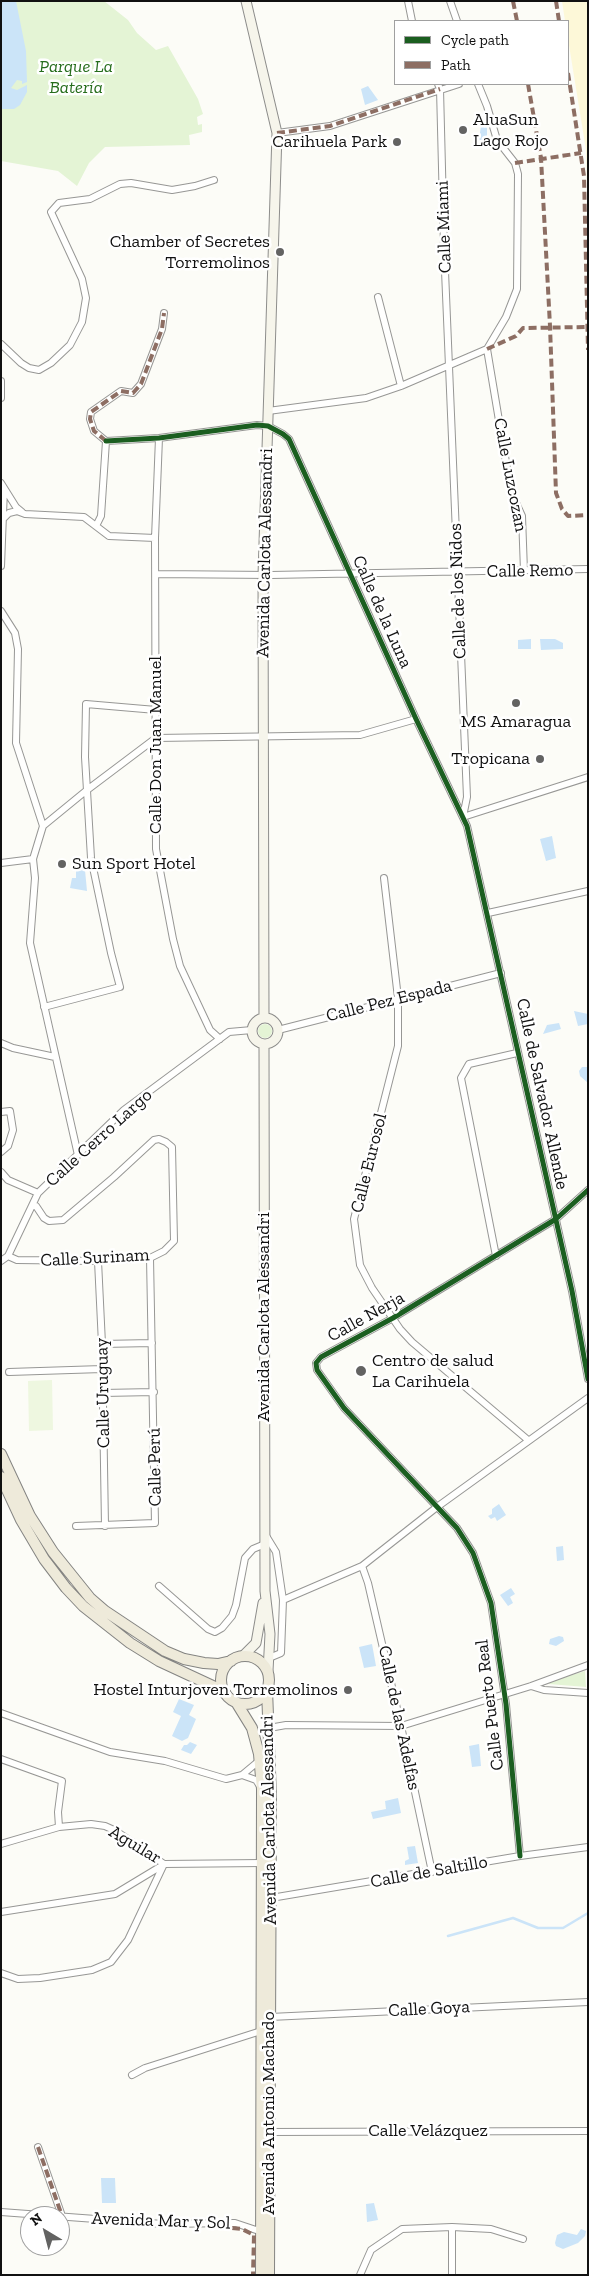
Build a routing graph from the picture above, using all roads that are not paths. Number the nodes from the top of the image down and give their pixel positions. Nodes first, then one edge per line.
1 (246, 1) edge
2 (408, 1) edge
3 (450, 1) edge
4 (412, 20) edge
5 (457, 20) edge
6 (478, 85) edge
7 (439, 86) edge
8 (277, 133) junction
9 (214, 180) dead end
10 (378, 298) dead end
11 (164, 313) dead end
12 (1, 344) edge
13 (487, 349) junction
14 (449, 365) junction
15 (1, 381) edge
16 (402, 386) junction
17 (1, 398) edge
18 (268, 411) junction
19 (268, 426) junction
20 (159, 438) junction
21 (106, 441) junction
22 (3, 486) edge
23 (25, 514) junction
24 (3, 519) junction
25 (96, 526) junction
26 (155, 538) junction
27 (1, 566) edge
28 (588, 570) edge
29 (524, 571) junction
30 (349, 572) junction
31 (457, 572) junction
32 (156, 574) junction
33 (263, 575) junction
34 (1, 611) edge
35 (156, 710) junction
36 (416, 718) junction
37 (263, 737) junction
38 (156, 738) junction
39 (588, 777) edge
40 (87, 790) junction
41 (463, 817) junction
42 (43, 826) junction
43 (33, 859) junction
44 (1, 863) edge
45 (384, 878) dead end
46 (588, 891) edge
47 (488, 913) junction
48 (501, 973) junction
49 (398, 998) junction
50 (44, 1007) junction
51 (264, 1018) junction
52 (252, 1030) junction
53 (278, 1030) junction
54 (220, 1039) junction
55 (1, 1043) edge
56 (264, 1044) junction
57 (517, 1053) junction
58 (55, 1057) junction
59 (1, 1112) edge
60 (1, 1152) edge
61 (78, 1155) junction
62 (1, 1172) edge
63 (588, 1190) edge
64 (38, 1192) junction
65 (32, 1206) junction
66 (556, 1219) junction
67 (8, 1256) junction
68 (496, 1256) junction
69 (150, 1258) junction
70 (1, 1261) edge
71 (98, 1261) junction
72 (393, 1318) junction
73 (102, 1344) junction
74 (152, 1344) junction
75 (102, 1369) junction
76 (9, 1372) dead end
77 (588, 1379) edge
78 (154, 1392) junction
79 (103, 1393) junction
80 (588, 1398) edge
81 (528, 1440) junction
82 (1, 1454) edge
83 (1, 1477) edge
84 (437, 1507) junction
85 (76, 1526) dead end
86 (105, 1526) junction
87 (265, 1534) junction
88 (265, 1544) junction
89 (362, 1566) junction
90 (159, 1586) dead end
91 (265, 1591) junction
92 (283, 1600) junction
93 (243, 1656) junction
94 (269, 1658) junction
95 (231, 1660) junction
96 (588, 1665) edge
97 (268, 1671) junction
98 (531, 1686) junction
99 (267, 1689) junction
100 (588, 1693) edge
101 (226, 1694) junction
102 (504, 1694) junction
103 (236, 1702) junction
104 (1, 1713) edge
105 (401, 1726) junction
106 (269, 1728) junction
107 (1, 1758) edge
108 (260, 1760) junction
109 (242, 1775) junction
110 (262, 1789) junction
111 (59, 1827) junction
112 (1, 1844) edge
113 (588, 1847) edge
114 (520, 1856) junction
115 (262, 1863) junction
116 (164, 1864) junction
117 (432, 1872) junction
118 (271, 1898) junction
119 (1, 1912) edge
120 (266, 1950) junction
121 (1, 1973) edge
122 (588, 2002) edge
123 (270, 2017) junction
124 (261, 2031) junction
125 (132, 2075) dead end
126 (588, 2131) edge
127 (265, 2132) junction
128 (38, 2147) dead end
129 (59, 2206) edge
130 (1, 2212) edge
131 (20, 2213) edge
132 (70, 2217) edge
133 (264, 2227) junction
134 (452, 2227) junction
135 (522, 2239) dead end
136 (261, 2275) edge
137 (269, 2275) edge
138 (360, 2275) edge
139 (452, 2275) edge

1 - 8 main road, Avenida Carlota Alessandri
2 - 4 street
3 - 5 street
6 - 13 street
7 - 8 street
7 - 14 street, Calle Miami
8 - 18 main road, Avenida Carlota Alessandri
9 - 12 street
10 - 16 street
11 - 21 street
13 - 14 street
13 - 29 street, Calle Luzcozan
14 - 16 street
14 - 31 street, Calle de los Nidos
15 - 17 street
16 - 18 street
18 - 19 main road, Avenida Carlota Alessandri
19 - 20 street
19 - 30 street, Calle de la Luna
19 - 33 main road, Avenida Carlota Alessandri
20 - 21 street
20 - 26 street, Calle Don Juan Manuel
21 - 25 street
22 - 23 street
22 - 24 street
23 - 24 street
23 - 25 street
24 - 27 street
25 - 26 street
26 - 32 street, Calle Don Juan Manuel
28 - 29 street, Calle Remo
29 - 31 street, Calle Remo
30 - 31 street, Calle Remo
30 - 33 street, Calle Remo
30 - 36 street, Calle de la Luna
31 - 41 street, Calle de los Nidos
32 - 33 street, Calle Remo
32 - 35 street, Calle Don Juan Manuel
33 - 37 main road, Avenida Carlota Alessandri
34 - 42 street
35 - 38 street, Calle Don Juan Manuel
35 - 40 street
36 - 37 street
36 - 41 street, Calle de la Luna
37 - 38 street
37 - 51 main road, Avenida Carlota Alessandri
38 - 40 street
38 - 54 street, Calle Don Juan Manuel
39 - 41 street
40 - 42 street
40 - 50 street
41 - 47 street, Calle de Salvador Allende
42 - 43 street
43 - 44 street
43 - 50 street
45 - 49 street, Calle Eurosol
46 - 47 street
47 - 48 street, Calle de Salvador Allende
48 - 49 street, Calle Pez Espada
48 - 57 street, Calle de Salvador Allende
49 - 53 street, Calle Pez Espada
49 - 72 street, Calle Eurosol
50 - 58 street
51 - 52 main road
51 - 53 main road
52 - 54 street, Calle Cerro Largo
52 - 56 main road
53 - 56 main road
54 - 61 street, Calle Cerro Largo
55 - 58 street
56 - 87 main road, Avenida Carlota Alessandri
57 - 66 street, Calle de Salvador Allende
57 - 68 street
58 - 61 street
59 - 60 street
61 - 64 street, Calle Cerro Largo
62 - 64 street
63 - 66 street, Calle Nerja
64 - 65 street, Calle Cerro Largo
65 - 67 street, Calle Cerro Largo
65 - 69 street, Calle Surinam
66 - 68 street, Calle Nerja
66 - 77 street, Calle de Salvador Allende
67 - 70 street, Calle Cerro Largo
67 - 71 street, Calle Surinam
68 - 72 street, Calle Nerja
69 - 71 street, Calle Surinam
69 - 74 street, Calle Perú
71 - 73 street, Calle Uruguay
72 - 81 street, Calle Eurosol
72 - 84 street, Calle Nerja
73 - 74 street
73 - 75 street, Calle Uruguay
74 - 78 street, Calle Perú
75 - 76 street
75 - 79 street, Calle Uruguay
78 - 79 street
78 - 86 street, Calle Perú
79 - 86 street, Calle Uruguay
80 - 81 street
81 - 84 street
82 - 95 main road
83 - 101 main road
84 - 89 street
84 - 102 street, Calle Puerto Real
85 - 86 street, Calle Perú
87 - 88 main road, Avenida Carlota Alessandri
87 - 92 street
88 - 90 street
88 - 91 main road, Avenida Carlota Alessandri
89 - 92 street
89 - 105 street, Calle de las Adelfas
91 - 93 main road, Avenida Carlota Alessandri
91 - 94 main road, Avenida Carlota Alessandri
92 - 94 street
93 - 95 main road
93 - 97 main road
94 - 97 main road, Avenida Carlota Alessandri
95 - 101 main road
96 - 98 street
97 - 99 main road
98 - 100 street
98 - 102 street
99 - 103 main road
99 - 106 main road, Avenida Carlota Alessandri
101 - 103 main road
102 - 105 street
102 - 114 street, Calle Puerto Real
103 - 108 main road, Avenida Carlota Alessandri
104 - 109 street
105 - 106 street
105 - 117 street, Calle de las Adelfas
106 - 118 main road, Avenida Carlota Alessandri
107 - 111 street
108 - 109 street
108 - 110 main road, Avenida Carlota Alessandri
109 - 110 street
110 - 115 main road, Avenida Carlota Alessandri
111 - 112 street, Aguilar
111 - 116 street, Aguilar
113 - 114 street, Calle de Saltillo
114 - 117 street, Calle de Saltillo
115 - 116 street, Aguilar
115 - 120 main road, Avenida Carlota Alessandri
116 - 119 street
116 - 121 street
117 - 118 street, Calle de Saltillo
118 - 120 main road, Avenida Carlota Alessandri
120 - 123 main road, Avenida Antonio Machado
120 - 124 main road, Avenida Antonio Machado
122 - 123 street, Calle Goya
123 - 127 main road, Avenida Antonio Machado
124 - 125 street
124 - 127 main road, Avenida Antonio Machado
126 - 127 street, Calle Velázquez
127 - 133 main road, Avenida Antonio Machado
128 - 129 street
130 - 131 street, Avenida Mar y Sol
132 - 133 street, Avenida Mar y Sol
133 - 136 main road, Avenida Antonio Machado
133 - 137 main road, Avenida Antonio Machado
134 - 135 street
134 - 138 street
134 - 139 street

